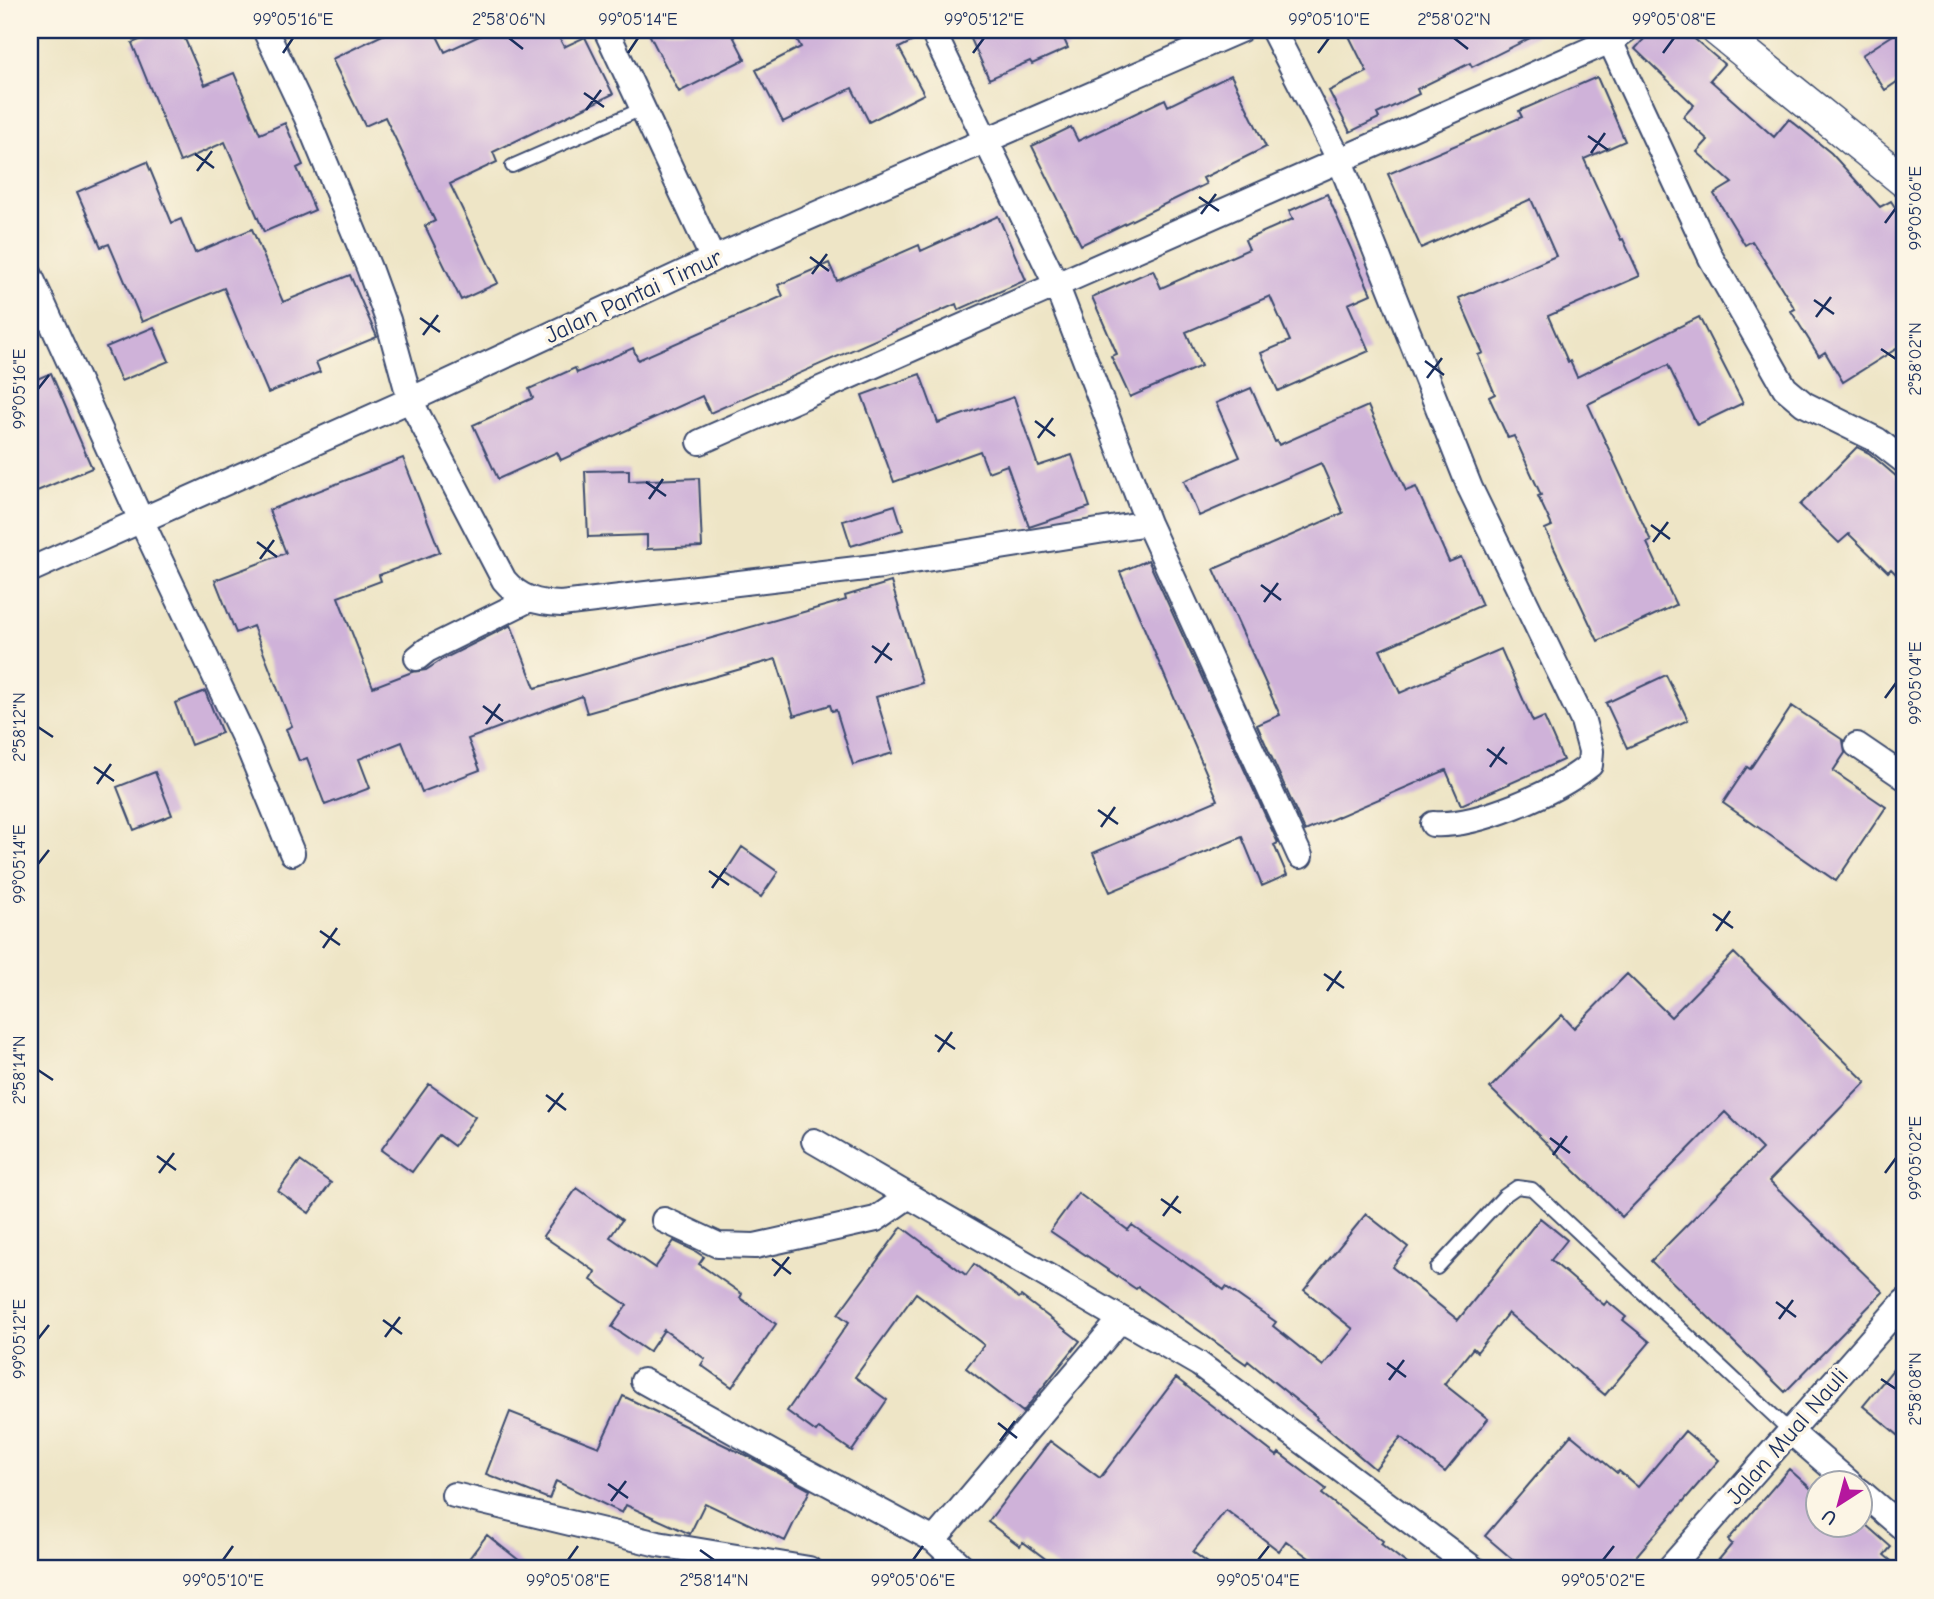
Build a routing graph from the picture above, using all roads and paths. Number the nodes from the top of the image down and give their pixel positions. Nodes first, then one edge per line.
1 (265, 30) edge
2 (606, 30) edge
3 (932, 30) edge
4 (1240, 30) edge
5 (1273, 30) edge
6 (1717, 30) edge
7 (1618, 35) edge
8 (644, 108) junction
9 (985, 141) junction
10 (1340, 161) junction
11 (512, 166) dead end
12 (1904, 181) edge
13 (713, 259) junction
14 (30, 275) edge
15 (1056, 284) junction
16 (410, 400) junction
17 (700, 442) dead end
18 (1904, 461) edge
19 (141, 520) junction
20 (1149, 523) junction
21 (30, 570) edge
22 (528, 600) junction
23 (417, 658) dead end
24 (1857, 745) dead end
25 (1904, 778) edge
26 (1433, 824) dead end
27 (292, 853) dead end
28 (1300, 856) dead end
29 (814, 1142) dead end
30 (909, 1196) junction
31 (664, 1220) dead end
32 (1437, 1268) dead end
33 (1904, 1302) edge
34 (1121, 1319) junction
35 (643, 1381) dead end
36 (1791, 1432) junction
37 (1836, 1470) edge
38 (454, 1495) dead end
39 (1874, 1503) edge
40 (1904, 1528) edge
41 (934, 1540) junction
42 (810, 1569) edge
43 (965, 1569) edge
44 (1475, 1569) edge
45 (1669, 1569) edge

1 - 16 street
2 - 8 street
3 - 9 street
4 - 9 street, Jalan Pantai Timur
5 - 10 street
6 - 12 street
7 - 10 street
7 - 18 street
8 - 11 lane
8 - 13 street
9 - 13 street, Jalan Pantai Timur
9 - 15 street
10 - 15 street
10 - 26 street
13 - 16 street, Jalan Pantai Timur
14 - 19 street
15 - 17 street
15 - 20 street
16 - 19 street, Jalan Pantai Timur
16 - 22 street
19 - 21 street, Jalan Pantai Timur
19 - 27 street
20 - 22 street
20 - 28 street
22 - 23 street
24 - 25 street
29 - 30 street
30 - 31 street
30 - 34 street
32 - 36 lane
33 - 36 street, Jalan Mual Nauli
34 - 41 street
34 - 44 street
35 - 41 street
36 - 37 street
36 - 45 street, Jalan Mual Nauli
38 - 42 street
39 - 40 street
41 - 43 street

